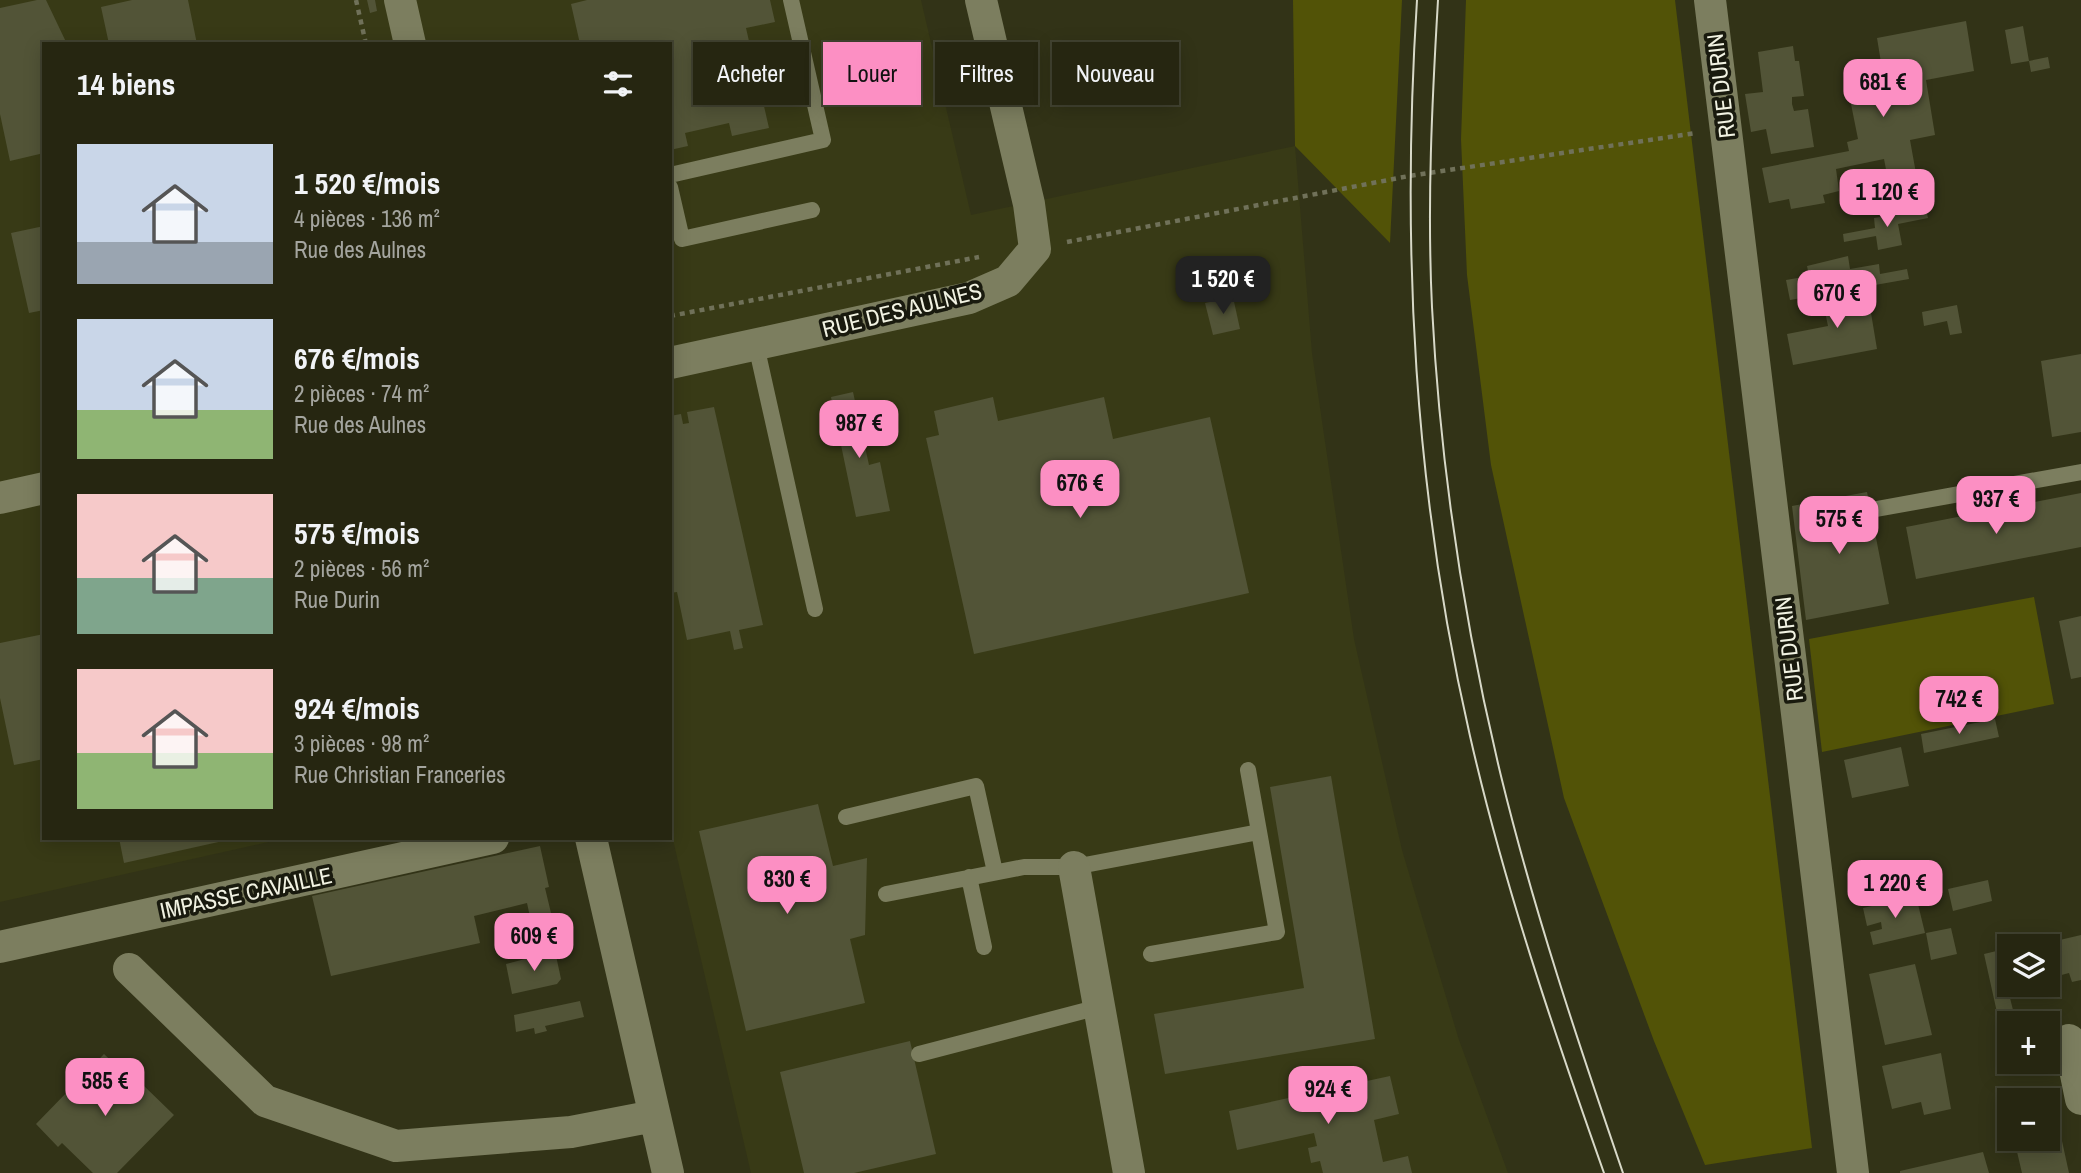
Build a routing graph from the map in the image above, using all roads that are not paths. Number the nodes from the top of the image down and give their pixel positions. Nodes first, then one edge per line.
1 (400, 0) edge
2 (792, 0) edge
3 (981, 0) edge
4 (1710, 0) edge
5 (410, 42) edge
6 (672, 176) edge
7 (672, 196) edge
8 (812, 210) dead end
9 (756, 345) junction
10 (672, 363) edge
11 (2081, 472) edge
12 (42, 488) edge
13 (0, 498) edge
14 (1871, 510) dead end
15 (815, 608) dead end
16 (1248, 769) dead end
17 (846, 817) dead end
18 (1259, 832) junction
19 (484, 840) edge
20 (592, 840) edge
21 (1074, 867) junction
22 (995, 872) junction
23 (969, 877) junction
24 (886, 894) dead end
25 (0, 947) edge
26 (984, 947) dead end
27 (1151, 954) dead end
28 (129, 969) dead end
29 (1099, 1007) junction
30 (2069, 1040) dead end
31 (919, 1054) dead end
32 (2081, 1099) edge
33 (654, 1116) junction
34 (1125, 1172) edge
35 (668, 1173) edge
36 (1853, 1173) edge

1 - 5 street
2 - 6 lane
3 - 9 street, RUE DES AULNES
4 - 36 street, RUE DURIN
7 - 8 lane
9 - 10 street, RUE DES AULNES
9 - 15 lane
11 - 14 lane
12 - 13 street
16 - 18 lane
17 - 22 lane
18 - 21 lane
18 - 27 lane
19 - 25 street, IMPASSE CAVAILLE
20 - 33 street
21 - 22 lane
21 - 29 street
22 - 23 lane
23 - 24 lane
23 - 26 lane
28 - 33 street
29 - 31 lane
29 - 34 street
30 - 32 street
33 - 35 street

